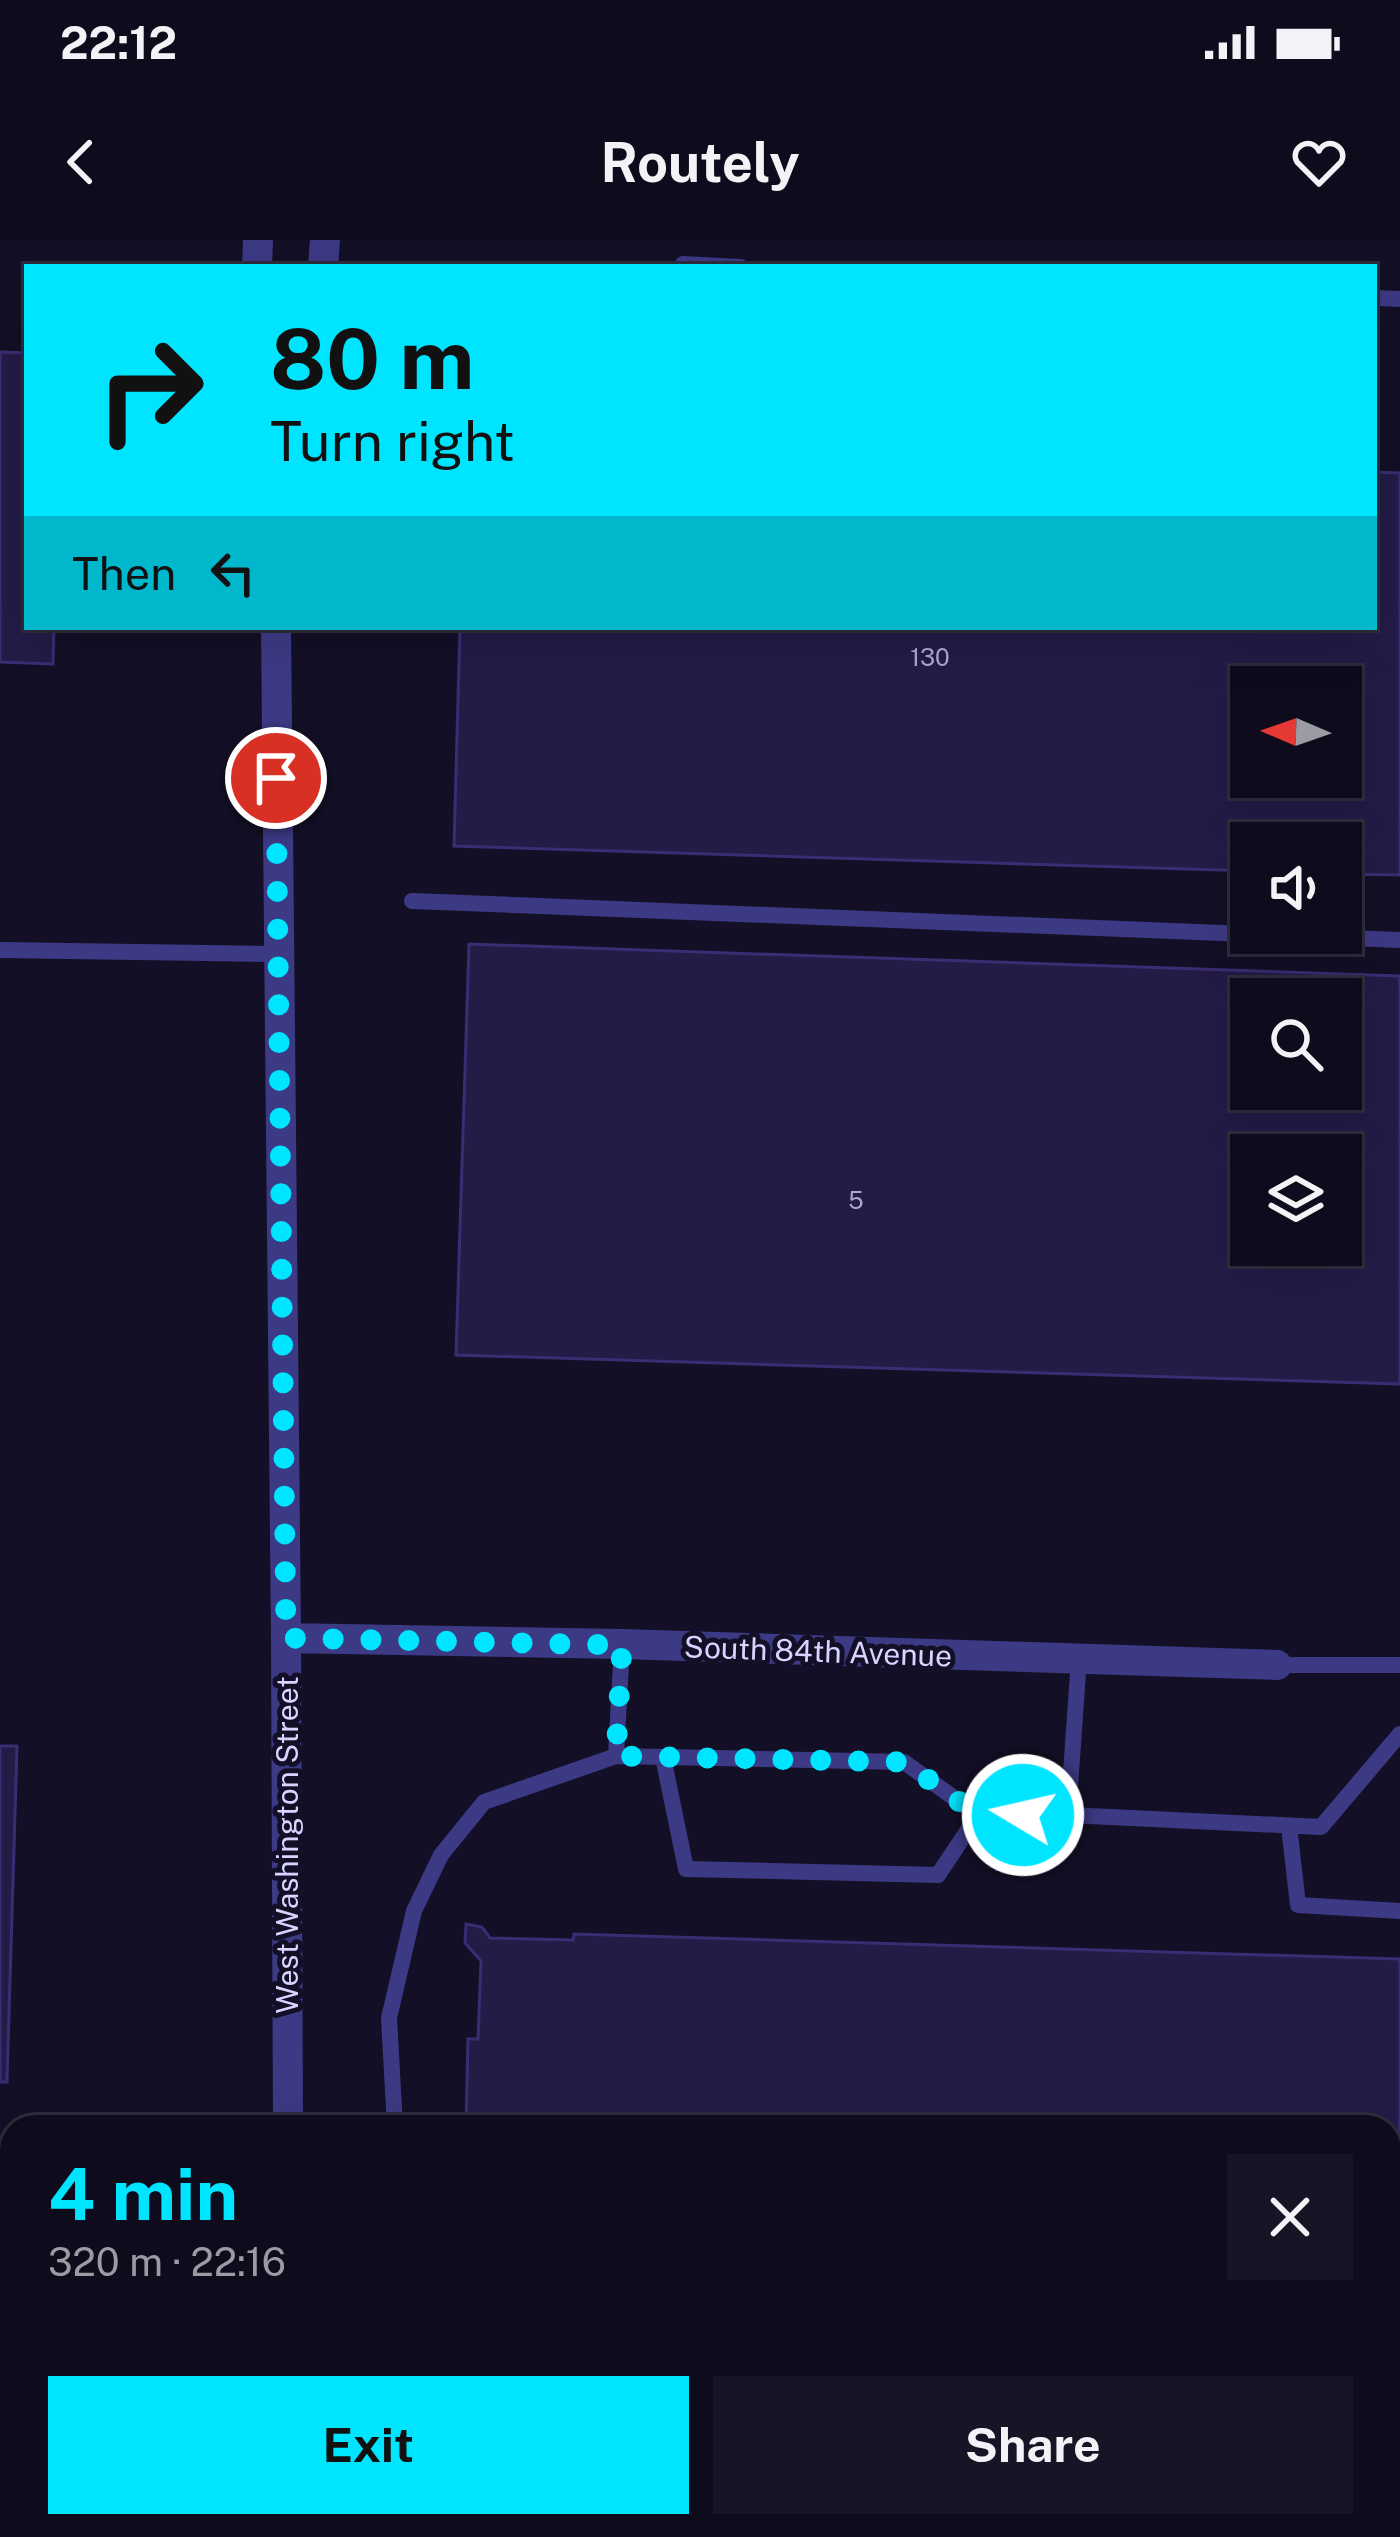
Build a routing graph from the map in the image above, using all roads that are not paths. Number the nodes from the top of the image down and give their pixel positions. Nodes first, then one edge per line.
1 (276, 630) edge
2 (412, 901) dead end
3 (1400, 940) edge
4 (0, 950) edge
5 (278, 954) junction
6 (286, 1638) junction
7 (622, 1645) junction
8 (1079, 1659) junction
9 (1277, 1665) joint
10 (1400, 1665) edge
11 (1400, 1734) edge
12 (616, 1756) junction
13 (663, 1757) junction
14 (978, 1815) junction
15 (1068, 1815) junction
16 (1289, 1826) junction
17 (1400, 1911) edge
18 (288, 2115) edge
19 (394, 2115) edge

1 - 5 street, West Washington Street
2 - 3 lane
4 - 5 lane
5 - 6 street, West Washington Street
6 - 7 street, South 84th Avenue
6 - 18 street, West Washington Street
7 - 8 street, South 84th Avenue
7 - 12 lane
8 - 9 street, South 84th Avenue
8 - 15 lane
9 - 10 lane
11 - 16 lane
12 - 13 lane
12 - 19 lane
13 - 14 lane
13 - 14 lane
14 - 15 lane
15 - 16 lane
16 - 17 lane

